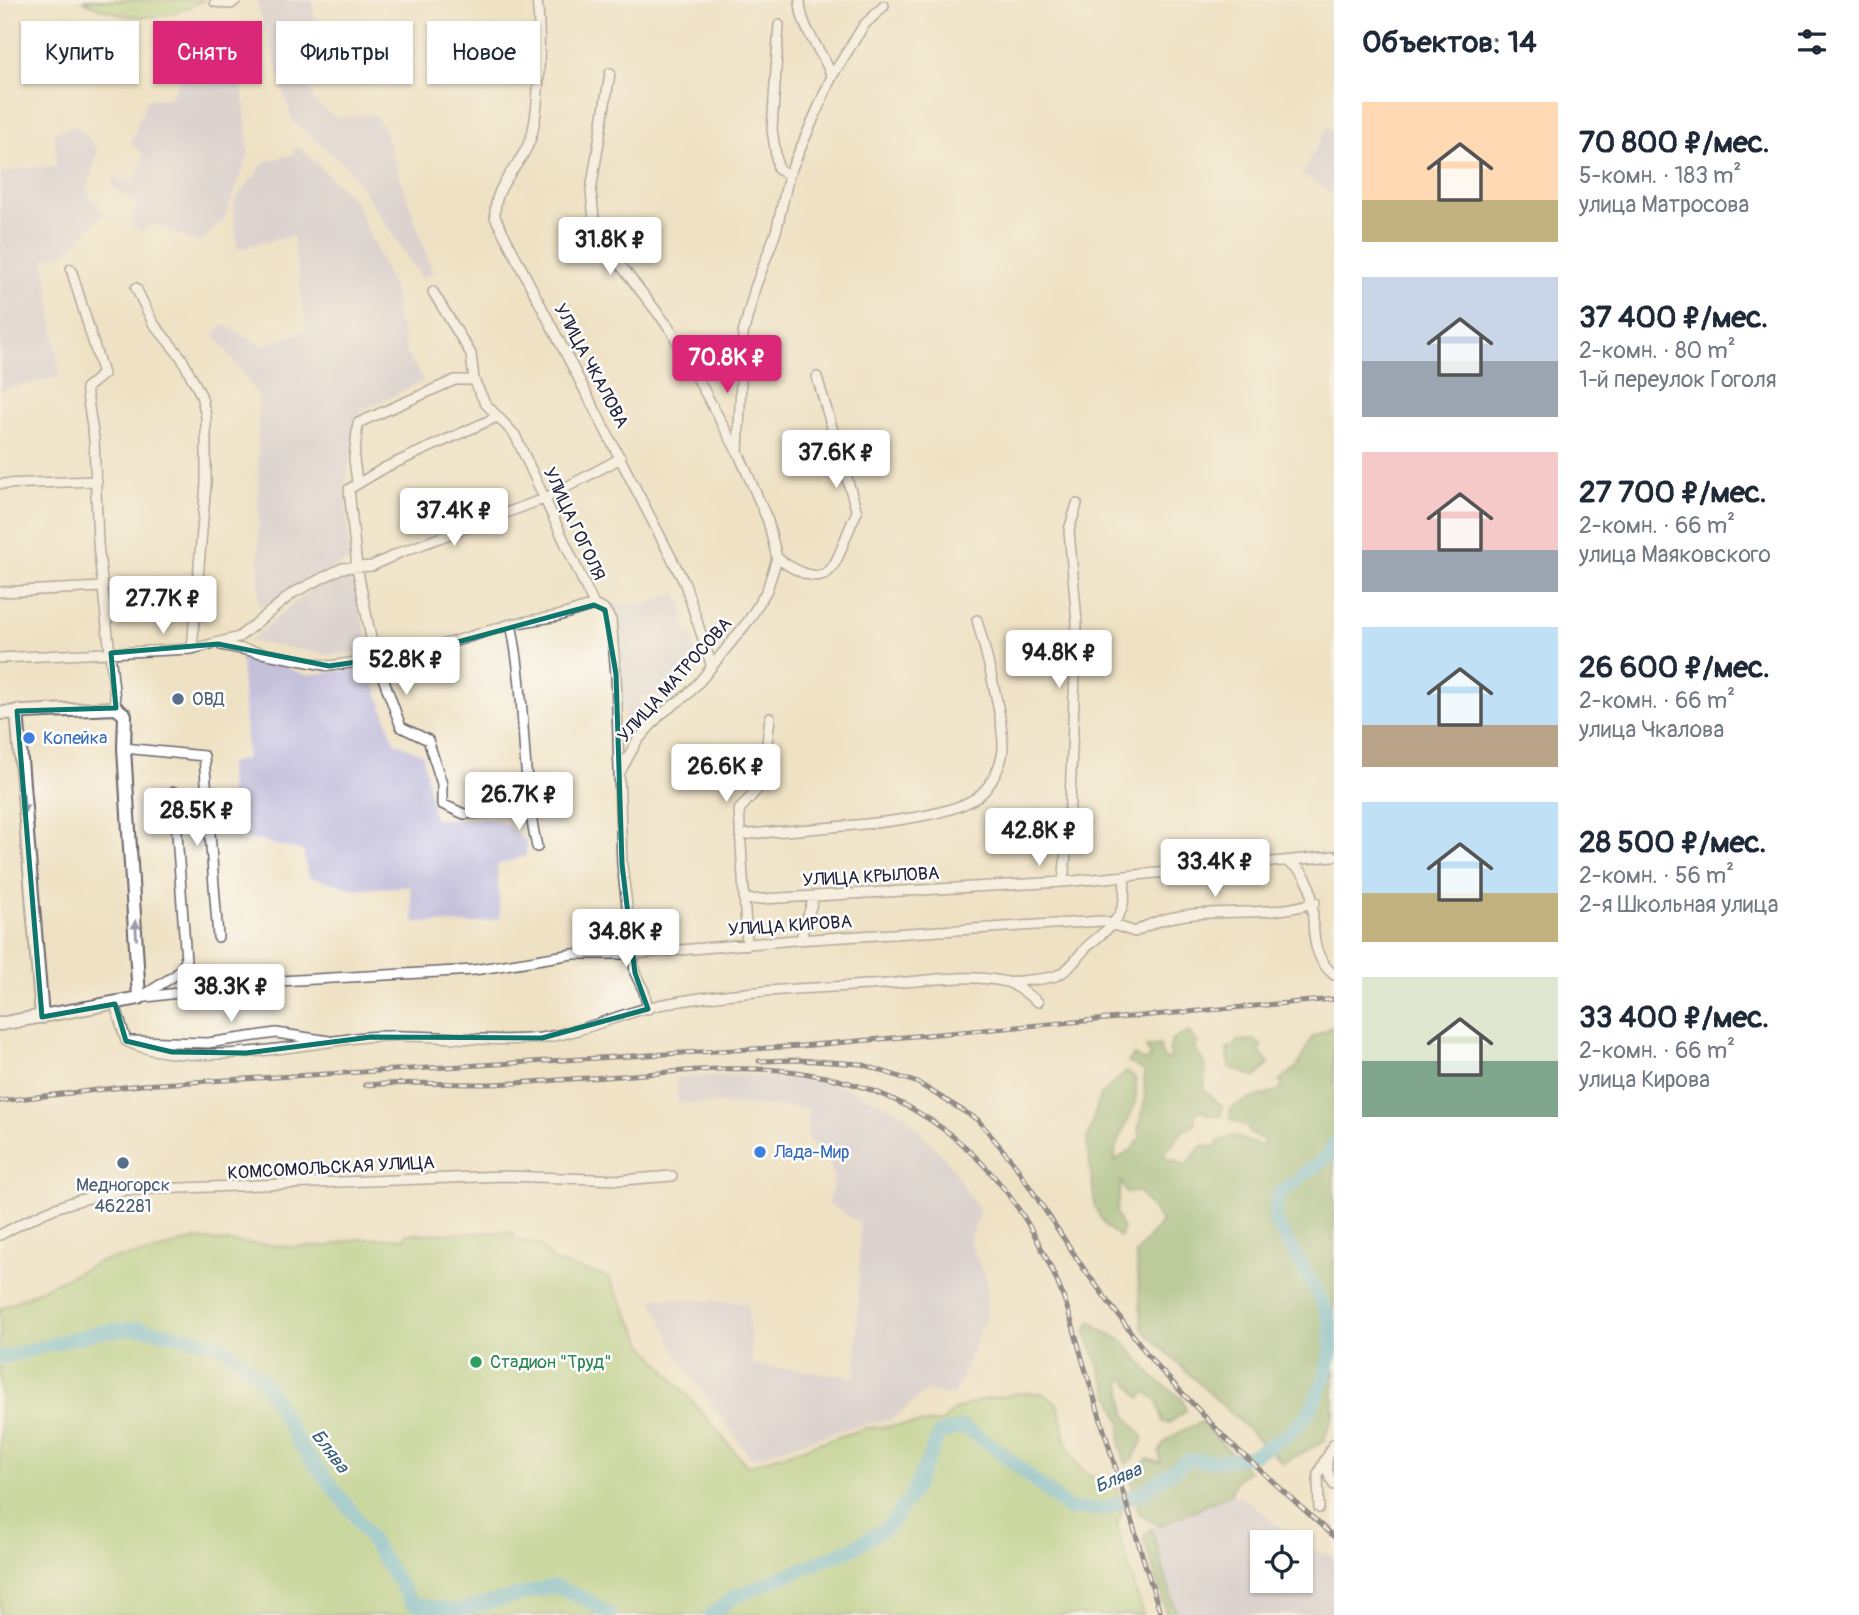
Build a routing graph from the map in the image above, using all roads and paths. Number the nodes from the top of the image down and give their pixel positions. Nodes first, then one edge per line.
1 (537, 0) edge
2 (800, 0) edge
3 (215, 2) edge
4 (233, 4) edge
5 (884, 6) dead end
6 (779, 25) dead end
7 (610, 73) dead end
8 (832, 76) junction
9 (789, 175) junction
10 (71, 269) dead end
11 (136, 288) dead end
12 (433, 292) dead end
13 (817, 377) dead end
14 (474, 380) junction
15 (497, 417) junction
16 (738, 452) junction
17 (621, 458) junction
18 (97, 481) junction
19 (357, 482) junction
20 (0, 485) edge
21 (546, 499) junction
22 (1077, 504) dead end
23 (777, 558) junction
24 (357, 567) junction
25 (103, 587) junction
26 (0, 592) edge
27 (594, 605) junction
28 (977, 620) dead end
29 (511, 624) junction
30 (218, 644) junction
31 (192, 649) junction
32 (111, 653) junction
33 (0, 658) edge
34 (374, 660) junction
35 (710, 664) junction
36 (116, 708) junction
37 (17, 711) junction
38 (0, 713) edge
39 (770, 718) dead end
40 (124, 748) junction
41 (619, 774) junction
42 (174, 792) dead end
43 (528, 810) junction
44 (740, 835) junction
45 (537, 847) dead end
46 (1334, 856) edge
47 (1281, 860) junction
48 (1124, 876) junction
49 (1063, 882) junction
50 (814, 897) junction
51 (744, 900) junction
52 (1315, 901) junction
53 (1115, 924) junction
54 (803, 934) dead end
55 (218, 937) dead end
56 (747, 945) junction
57 (634, 954) junction
58 (1334, 975) edge
59 (1009, 983) junction
60 (139, 998) junction
61 (1038, 1002) dead end
62 (115, 1004) junction
63 (648, 1009) junction
64 (42, 1017) junction
65 (0, 1024) edge
66 (126, 1041) junction
67 (331, 1041) junction
68 (671, 1176) dead end
69 (0, 1235) edge
70 (1334, 1444) edge
71 (1326, 1458) junction
72 (1334, 1485) edge
73 (1319, 1508) dead end

1 - 17 street, УЛИЦА ЧКАЛОВА
2 - 8 street
3 - 4 street
5 - 8 street
6 - 9 street
7 - 16 street
8 - 9 street
9 - 16 street
10 - 18 street
11 - 31 street
12 - 14 street, УЛИЦА ГОГОЛЯ
13 - 23 street
14 - 15 street, УЛИЦА ГОГОЛЯ
14 - 19 street
15 - 19 street
15 - 21 street, УЛИЦА ГОГОЛЯ
16 - 23 street
17 - 21 street
17 - 35 street, УЛИЦА ЧКАЛОВА
18 - 20 street
18 - 25 street
19 - 24 street
21 - 24 street
21 - 27 street, УЛИЦА ГОГОЛЯ
22 - 49 street
23 - 35 street, УЛИЦА МАТРОСОВА
24 - 30 street
24 - 34 street
25 - 26 street
25 - 32 street
27 - 29 street
27 - 41 street, УЛИЦА ГОГОЛЯ
28 - 44 street
29 - 34 street
29 - 43 street
30 - 31 street
30 - 34 street
31 - 32 street
32 - 33 street
32 - 36 street
34 - 43 street
35 - 41 street, УЛИЦА МАТРОСОВА
36 - 37 street
36 - 40 street
37 - 38 street
37 -> 64 street
39 - 44 street
40 - 55 street
60 -> 40 street
41 - 57 street, УЛИЦА ГОГОЛЯ
42 - 60 street
43 - 45 street
44 - 51 street
46 - 47 street, УЛИЦА КРЫЛОВА
47 - 48 street, УЛИЦА КРЫЛОВА
47 - 52 street
48 - 49 street, УЛИЦА КРЫЛОВА
48 - 53 street
49 - 50 street, УЛИЦА КРЫЛОВА
50 - 51 street, УЛИЦА КРЫЛОВА
50 - 54 street
51 - 56 street
52 - 53 street, УЛИЦА КИРОВА
52 - 58 street
53 - 56 street, УЛИЦА КИРОВА
53 - 59 street
56 - 57 street, УЛИЦА КИРОВА
57 - 60 street, УЛИЦА КИРОВА
57 - 63 street, УЛИЦА ГОГОЛЯ
59 - 61 street
59 - 63 street
60 - 62 street
62 - 64 street
62 - 66 street
63 - 67 street
64 - 65 street
66 - 67 street
66 - 67 street
68 - 69 street, КОМСОМОЛЬСКАЯ УЛИЦА
70 - 71 street
71 - 72 street
71 - 73 street

